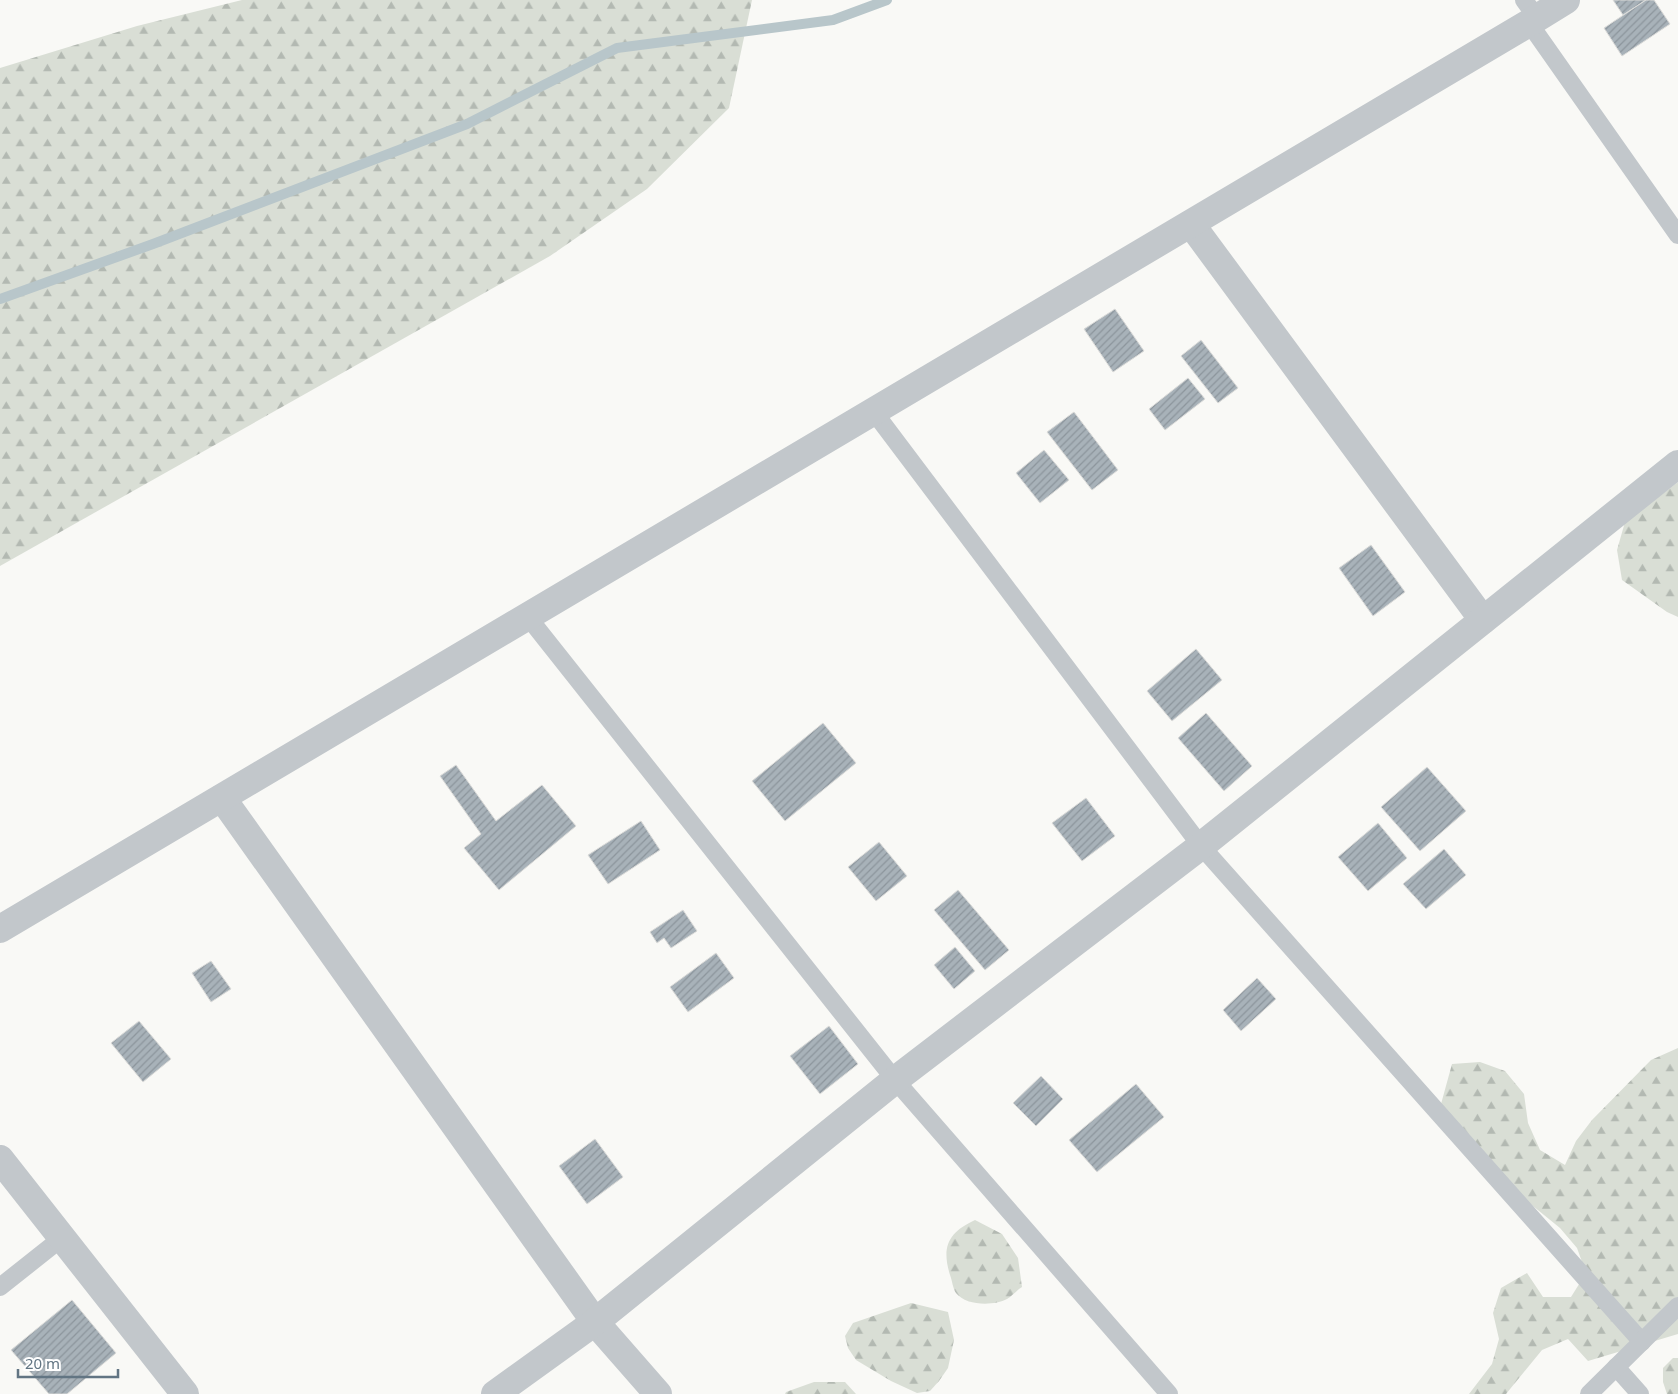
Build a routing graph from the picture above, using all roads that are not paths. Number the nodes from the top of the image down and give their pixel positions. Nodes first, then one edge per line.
1 (1566, 0) edge
2 (1530, 14) edge
3 (1191, 224) junction
4 (1678, 235) edge
5 (874, 412) junction
6 (1678, 464) edge
7 (528, 616) junction
8 (1483, 620) junction
9 (222, 798) junction
10 (1201, 846) junction
11 (0, 929) edge
12 (896, 1080) junction
13 (0, 1160) edge
14 (62, 1238) junction
15 (0, 1287) edge
16 (1678, 1306) edge
17 (595, 1322) junction
18 (1642, 1342) junction
19 (1616, 1367) junction
20 (185, 1394) edge
21 (496, 1394) edge
22 (658, 1394) edge
23 (1169, 1394) edge
24 (1589, 1394) edge
25 (1640, 1394) edge

1 - 2 street
2 - 3 street
2 - 4 lane
3 - 5 street
3 - 8 street
5 - 7 street
5 - 10 lane
6 - 8 street
7 - 9 street
7 - 12 lane
8 - 10 street
9 - 11 street
9 - 17 street
10 - 12 street
10 - 18 lane
12 - 17 street
12 - 23 lane
13 - 14 street
14 - 15 lane
14 - 20 street
16 - 18 lane
17 - 21 street
17 - 22 street
18 - 19 lane
19 - 24 lane
19 - 25 lane

